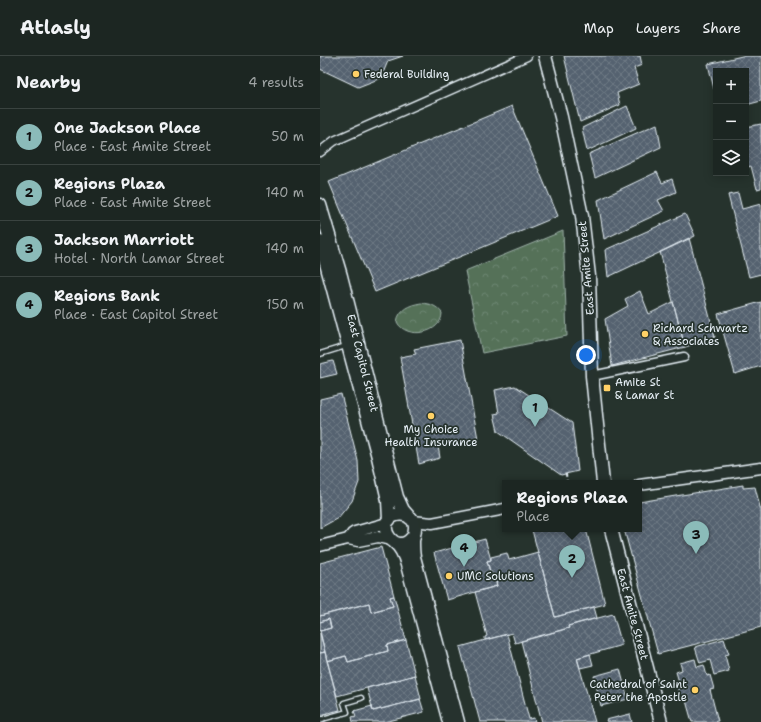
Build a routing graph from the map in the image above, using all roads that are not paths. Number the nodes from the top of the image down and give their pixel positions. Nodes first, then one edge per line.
1 (527, 56) edge
2 (545, 56) edge
3 (320, 152) edge
4 (320, 205) edge
5 (320, 241) edge
6 (348, 345) junction
7 (320, 354) edge
8 (684, 357) dead end
9 (592, 376) junction
10 (761, 468) edge
11 (603, 480) edge
12 (642, 485) edge
13 (502, 510) edge
14 (412, 519) junction
15 (388, 522) junction
16 (612, 532) edge
17 (414, 534) junction
18 (348, 539) junction
19 (393, 541) junction
20 (320, 546) edge
21 (360, 698) dead end
22 (323, 719) edge
23 (449, 722) edge
24 (458, 722) edge
25 (661, 722) edge

1 - 3 street
2 - 9 main road, East Amite Street
4 - 14 main road, East Capitol Street
5 - 6 main road, East Capitol Street
6 - 7 lane
6 - 15 main road, East Capitol Street
8 - 9 street
9 - 11 main road, East Amite Street
10 - 12 street
13 - 14 street
14 - 15 main road
14 - 17 main road
15 - 18 street
15 - 19 main road
16 - 25 main road, East Amite Street
17 - 19 main road
17 - 24 main road
18 - 19 street
18 - 20 street
19 - 23 main road
21 - 22 lane

